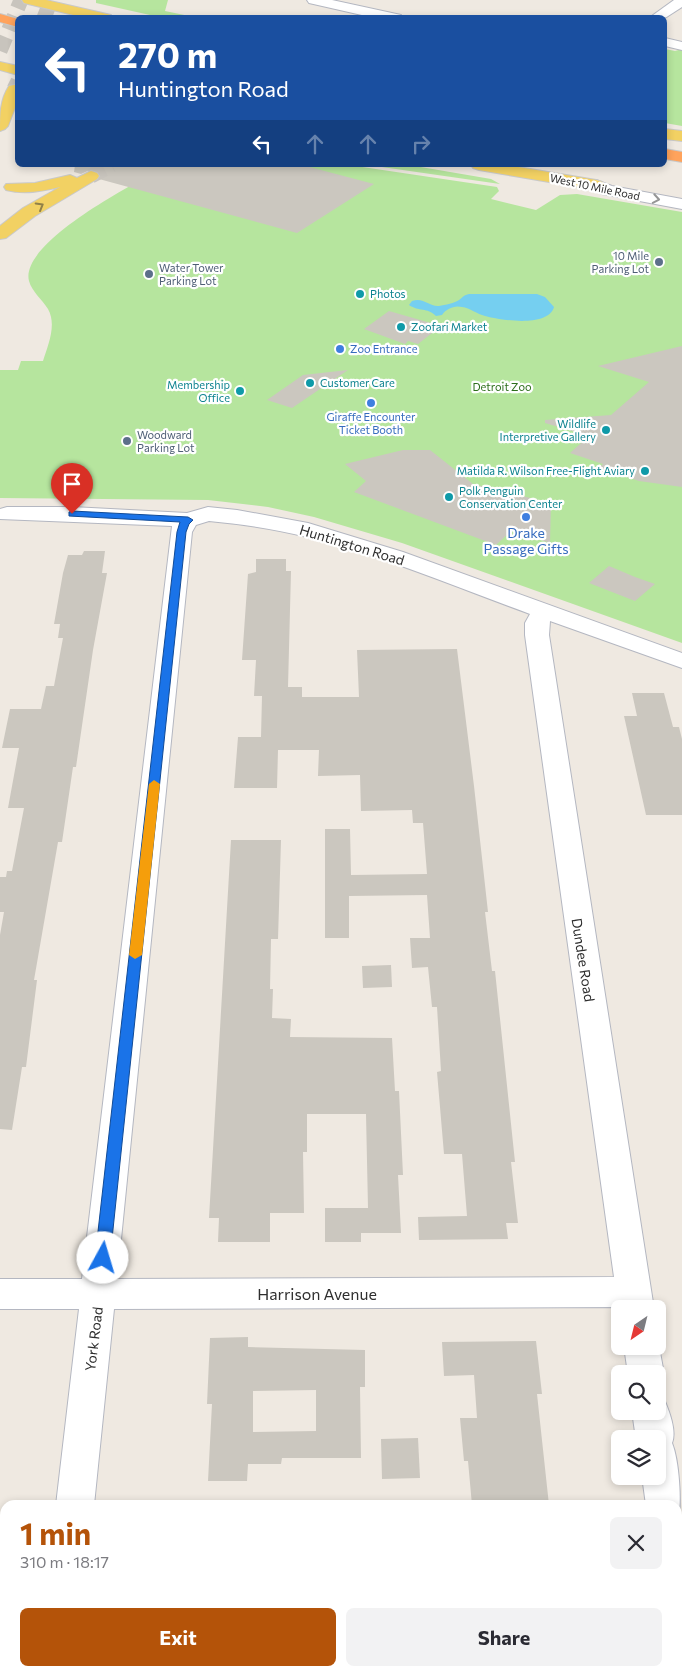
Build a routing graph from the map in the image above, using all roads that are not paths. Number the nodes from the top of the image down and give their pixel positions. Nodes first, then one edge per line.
1 (29, 0) edge
2 (314, 0) edge
3 (682, 0) edge
4 (76, 9) edge
5 (96, 15) edge
6 (382, 15) edge
7 (660, 15) edge
8 (0, 18) edge
9 (15, 21) edge
10 (667, 42) edge
11 (682, 46) edge
12 (0, 66) edge
13 (15, 70) edge
14 (0, 81) edge
15 (15, 87) edge
16 (15, 89) edge
17 (0, 126) edge
18 (667, 134) edge
19 (682, 136) edge
20 (667, 154) edge
21 (682, 157) edge
22 (491, 167) edge
23 (596, 184) joint
24 (7, 198) edge
25 (682, 204) edge
26 (0, 234) edge
27 (7, 514) dead end
28 (188, 520) junction
29 (543, 611) junction
30 (682, 662) edge
31 (0, 1294) edge
32 (99, 1294) junction
33 (635, 1300) edge
34 (662, 1485) edge
35 (76, 1500) edge
36 (664, 1500) edge

1 - 4 main road
2 - 6 street
3 - 7 street
4 - 5 main road
8 - 9 highway
10 - 11 street
12 - 13 main road
14 - 15 main road
16 - 17 main road
18 - 19 main road
20 - 21 highway
22 - 23 main road, West 10 Mile Road
23 -> 25 street, West 10 Mile Road
26 -> 24 main road
27 - 28 street, Huntington Road
28 - 29 street, Huntington Road
28 - 32 street, York Road
29 - 30 street, Huntington Road
29 - 33 street, Dundee Road
31 - 32 street, Harrison Avenue
32 - 33 street, Harrison Avenue
32 - 35 street, York Road
34 - 36 street

